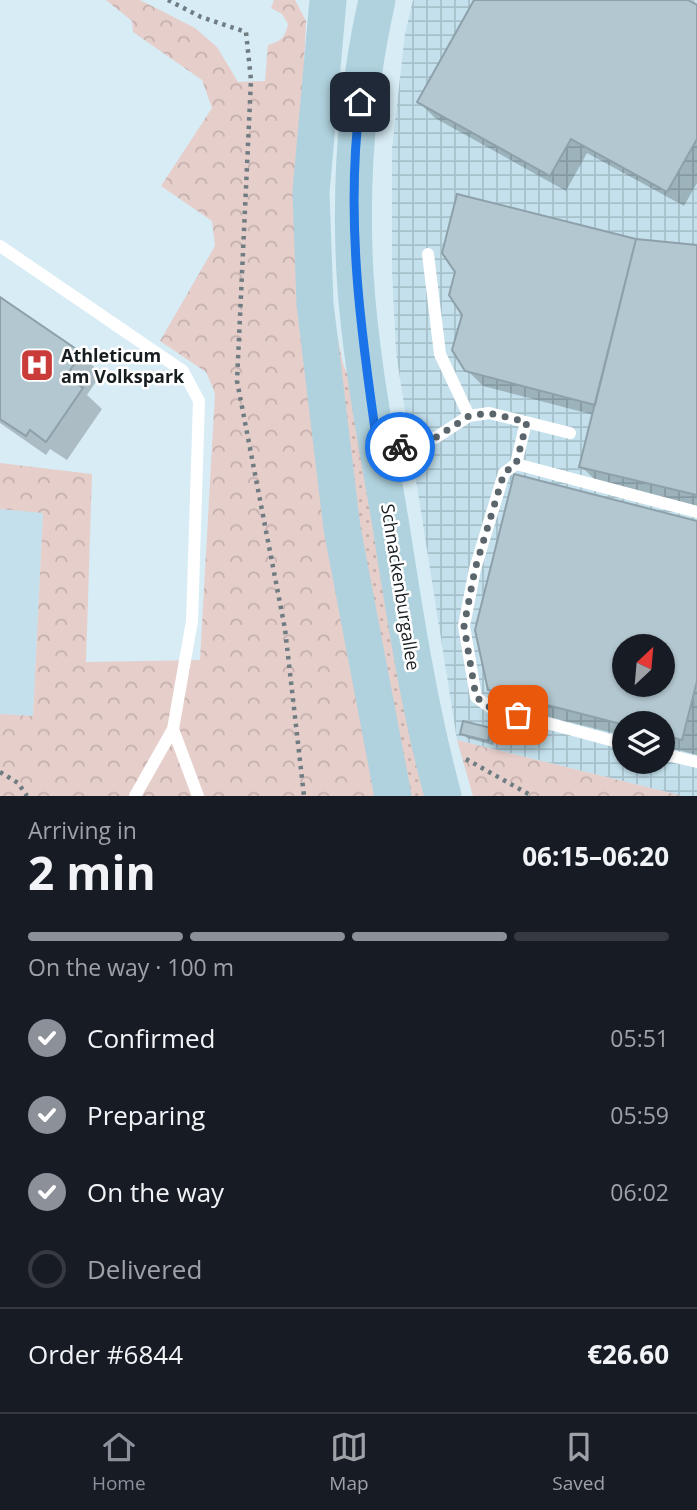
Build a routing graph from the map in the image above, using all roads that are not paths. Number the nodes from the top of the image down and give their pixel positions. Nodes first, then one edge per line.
1 (328, 0) edge
2 (377, 0) edge
3 (0, 246) edge
4 (428, 254) dead end
5 (469, 416) junction
6 (527, 422) junction
7 (570, 433) dead end
8 (378, 450) junction
9 (516, 464) junction
10 (697, 512) edge
11 (173, 729) junction
12 (612, 741) edge
13 (675, 757) edge
14 (697, 762) edge
15 (135, 796) edge
16 (198, 796) edge
17 (393, 796) edge
18 (443, 796) edge

1 - 17 main road
2 - 8 main road, Schnackenburgallee
3 - 11 lane
4 - 5 lane
5 - 6 lane
5 - 8 lane
6 - 7 lane
6 - 9 lane
8 - 18 main road, Schnackenburgallee
9 - 10 lane
9 - 12 lane
11 - 15 lane
11 - 16 lane
13 - 14 lane

